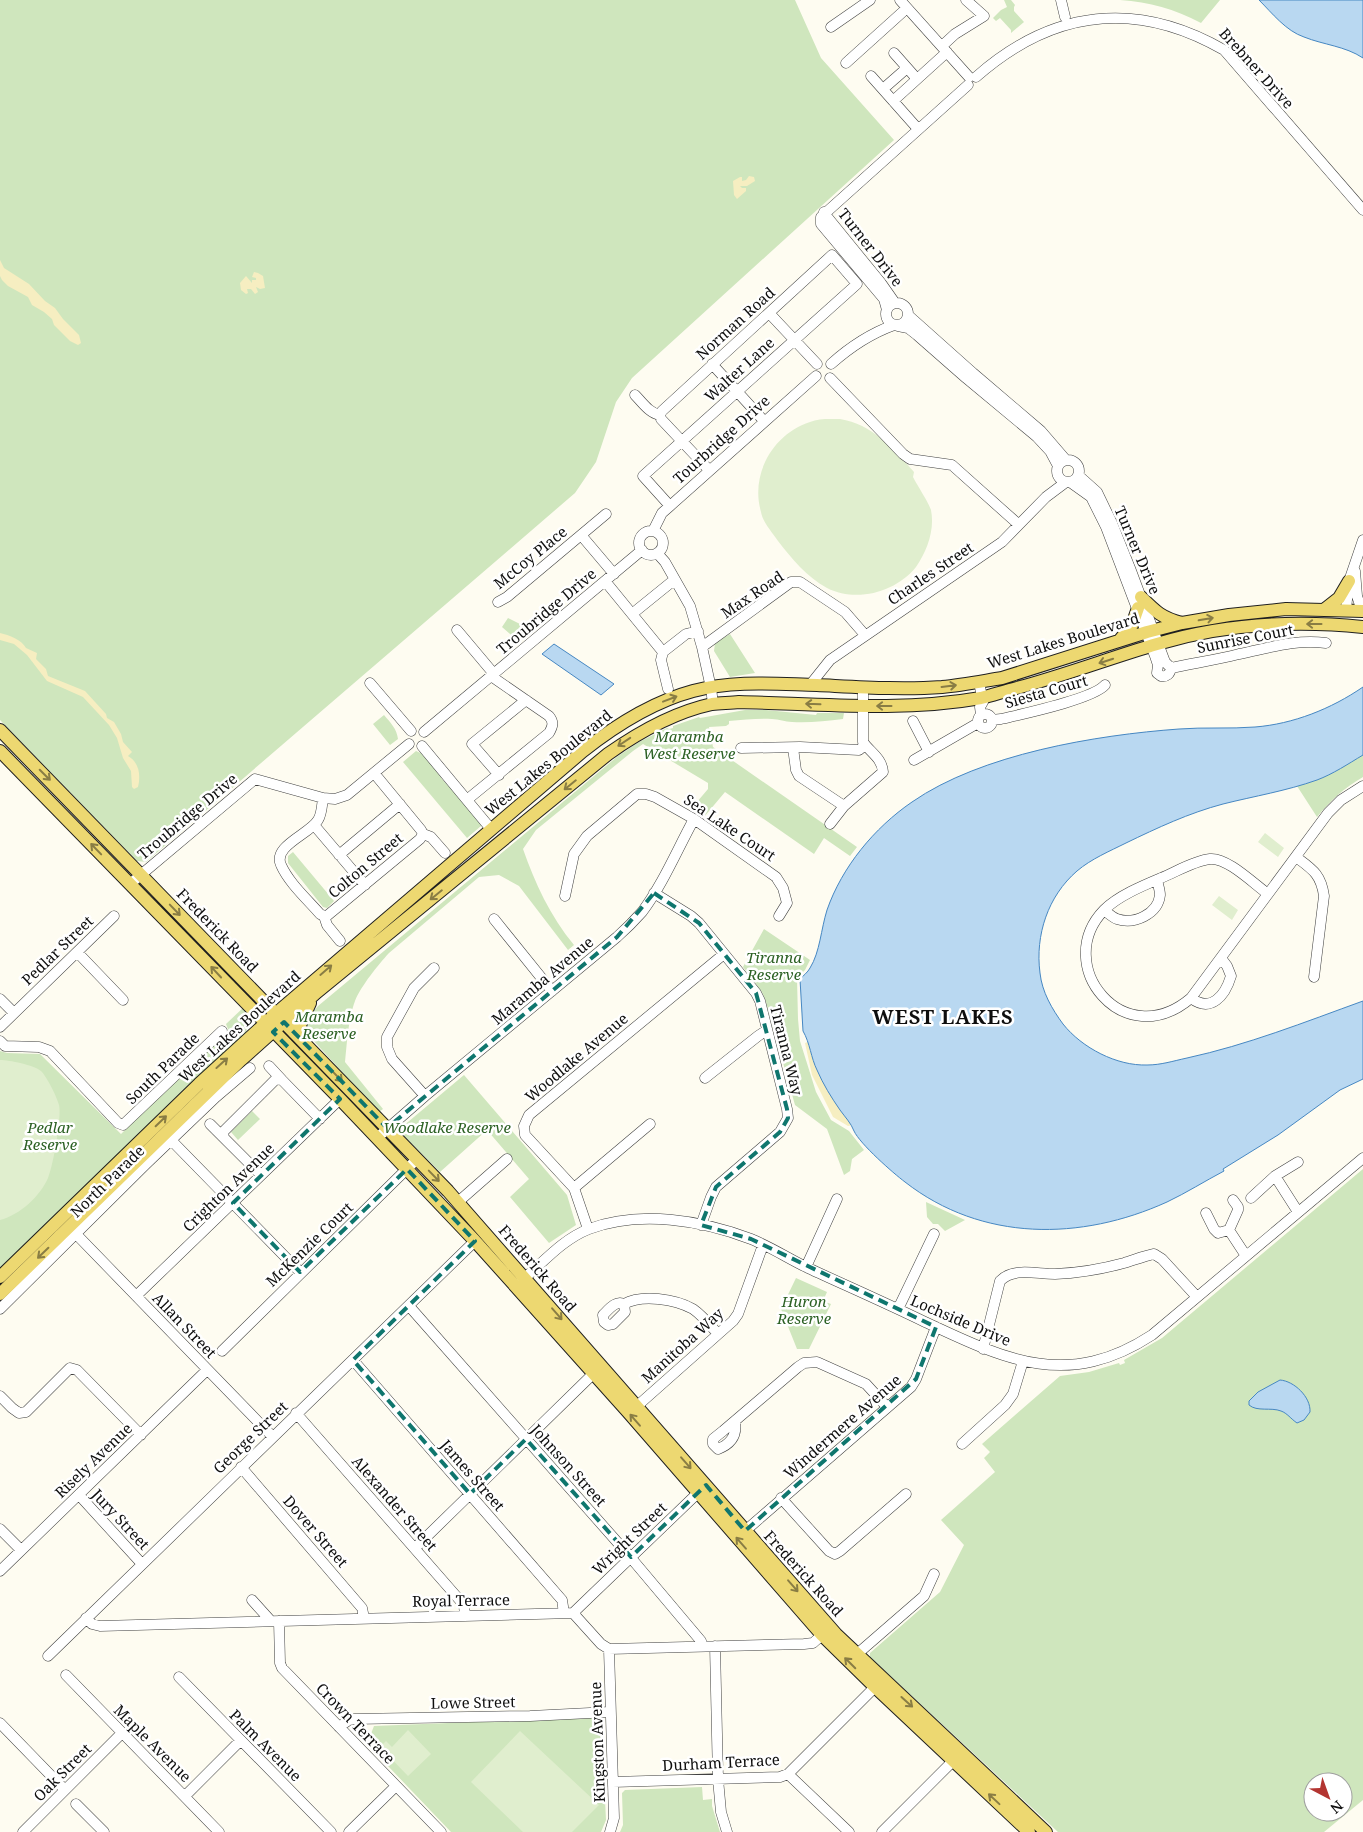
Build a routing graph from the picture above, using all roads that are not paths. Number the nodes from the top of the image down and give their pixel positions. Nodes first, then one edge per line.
1 (870, 0) edge
2 (900, 0) edge
3 (966, 0) edge
4 (1061, 0) edge
5 (907, 8) junction
6 (1093, 9) dead end
7 (1065, 17) junction
8 (1181, 19) dead end
9 (831, 26) dead end
10 (945, 49) junction
11 (894, 53) dead end
12 (846, 63) dead end
13 (907, 68) junction
14 (871, 76) dead end
15 (917, 79) junction
16 (971, 80) junction
17 (883, 89) junction
18 (893, 101) junction
19 (918, 129) junction
20 (1363, 210) edge
21 (832, 255) joint
22 (889, 310) junction
23 (769, 312) junction
24 (908, 316) junction
25 (896, 325) junction
26 (879, 330) junction
27 (794, 340) junction
28 (712, 364) junction
29 (817, 364) junction
30 (831, 364) junction
31 (816, 376) junction
32 (830, 378) junction
33 (737, 391) junction
34 (635, 394) dead end
35 (660, 415) junction
36 (764, 421) junction
37 (682, 442) junction
38 (709, 470) junction
39 (1064, 474) junction
40 (1078, 475) junction
41 (670, 506) junction
42 (606, 514) dead end
43 (1018, 524) junction
44 (653, 531) junction
45 (581, 535) junction
46 (1363, 540) edge
47 (642, 550) junction
48 (657, 553) junction
49 (1355, 565) junction
50 (614, 574) junction
51 (674, 580) junction
52 (605, 581) junction
53 (1348, 581) junction
54 (498, 602) dead end
55 (1140, 603) junction
56 (1325, 609) junction
57 (1346, 609) junction
58 (632, 614) junction
59 (1363, 614) edge
60 (1182, 623) junction
61 (1363, 626) edge
62 (457, 630) dead end
63 (698, 631) junction
64 (1150, 631) junction
65 (865, 636) junction
66 (1119, 641) junction
67 (1326, 643) dead end
68 (1155, 645) junction
69 (702, 647) junction
70 (663, 652) junction
71 (826, 666) junction
72 (493, 675) junction
73 (979, 682) junction
74 (370, 683) dead end
75 (810, 685) junction
76 (1105, 685) dead end
77 (831, 686) junction
78 (863, 687) junction
79 (712, 688) junction
80 (668, 689) dead end
81 (526, 700) junction
82 (982, 700) junction
83 (713, 704) junction
84 (862, 706) junction
85 (985, 718) junction
86 (913, 721) dead end
87 (0, 730) edge
88 (411, 731) junction
89 (424, 732) junction
90 (10, 741) junction
91 (409, 744) junction
92 (865, 745) junction
93 (422, 746) junction
94 (741, 748) dead end
95 (793, 748) junction
96 (0, 751) edge
97 (929, 752) junction
98 (914, 760) dead end
99 (374, 773) junction
100 (499, 774) junction
101 (1363, 786) edge
102 (323, 798) junction
103 (468, 799) junction
104 (400, 804) junction
105 (844, 806) junction
106 (694, 820) junction
107 (830, 824) dead end
108 (314, 825) junction
109 (491, 828) junction
110 (423, 834) junction
111 (444, 853) dead end
112 (339, 855) junction
113 (1296, 857) junction
114 (141, 874) junction
115 (1157, 880) junction
116 (130, 884) junction
117 (365, 885) junction
118 (654, 894) junction
119 (1268, 894) junction
120 (565, 896) dead end
121 (1104, 910) junction
122 (114, 916) dead end
123 (324, 916) junction
124 (779, 916) dead end
125 (494, 919) dead end
126 (340, 941) dead end
127 (77, 952) junction
128 (724, 954) junction
129 (1221, 958) junction
130 (434, 968) dead end
131 (1314, 977) dead end
132 (253, 990) junction
133 (552, 991) junction
134 (317, 992) junction
135 (1191, 998) junction
136 (0, 999) edge
137 (123, 1000) dead end
138 (289, 1002) junction
139 (250, 1007) junction
140 (14, 1013) junction
141 (280, 1018) junction
142 (0, 1027) edge
143 (269, 1028) junction
144 (222, 1030) dead end
145 (768, 1030) junction
146 (0, 1041) edge
147 (303, 1041) junction
148 (246, 1042) junction
149 (261, 1043) junction
150 (290, 1049) junction
151 (246, 1064) junction
152 (269, 1066) dead end
153 (705, 1078) dead end
154 (282, 1080) junction
155 (425, 1096) junction
156 (340, 1099) junction
157 (320, 1118) junction
158 (210, 1124) dead end
159 (650, 1124) dead end
160 (387, 1128) junction
161 (224, 1138) junction
162 (377, 1138) junction
163 (171, 1140) junction
164 (1363, 1158) edge
165 (417, 1159) junction
166 (508, 1159) dead end
167 (1298, 1162) dead end
168 (407, 1169) junction
169 (262, 1175) junction
170 (1275, 1176) junction
171 (574, 1188) junction
172 (1251, 1198) dead end
173 (837, 1199) dead end
174 (1233, 1200) dead end
175 (458, 1202) junction
176 (233, 1203) junction
177 (1298, 1212) junction
178 (1206, 1213) dead end
179 (701, 1225) junction
180 (588, 1230) junction
181 (1228, 1230) junction
182 (76, 1234) junction
183 (934, 1234) dead end
184 (475, 1241) junction
185 (763, 1245) junction
186 (1246, 1256) junction
187 (806, 1267) junction
188 (300, 1272) junction
189 (0, 1277) edge
190 (520, 1282) junction
191 (0, 1294) edge
192 (136, 1296) junction
193 (1197, 1298) junction
194 (624, 1304) dead end
195 (409, 1306) junction
196 (0, 1308) edge
197 (898, 1309) junction
198 (936, 1327) junction
199 (718, 1334) junction
200 (983, 1349) junction
201 (222, 1351) dead end
202 (353, 1360) junction
203 (1023, 1361) junction
204 (207, 1370) junction
205 (593, 1374) junction
206 (0, 1396) edge
207 (636, 1407) junction
208 (887, 1407) junction
209 (296, 1413) junction
210 (735, 1422) dead end
211 (141, 1435) junction
212 (272, 1436) junction
213 (526, 1439) junction
214 (962, 1444) dead end
215 (241, 1467) junction
216 (701, 1489) junction
217 (470, 1494) junction
218 (906, 1494) dead end
219 (79, 1495) junction
220 (781, 1498) junction
221 (0, 1529) edge
222 (745, 1531) junction
223 (415, 1548) junction
224 (21, 1550) junction
225 (631, 1557) junction
226 (142, 1564) junction
227 (0, 1571) edge
228 (934, 1574) dead end
229 (252, 1600) dead end
230 (569, 1613) junction
231 (465, 1616) junction
232 (86, 1618) junction
233 (364, 1618) junction
234 (275, 1621) junction
235 (822, 1635) junction
236 (702, 1646) junction
237 (715, 1646) junction
238 (609, 1649) junction
239 (856, 1655) junction
240 (48, 1656) dead end
241 (66, 1675) dead end
242 (180, 1677) dead end
243 (878, 1683) junction
244 (610, 1712) junction
245 (0, 1723) edge
246 (339, 1727) junction
247 (122, 1733) junction
248 (240, 1741) junction
249 (953, 1761) junction
250 (788, 1774) junction
251 (718, 1779) junction
252 (613, 1782) junction
253 (396, 1786) junction
254 (65, 1790) junction
255 (184, 1796) junction
256 (76, 1804) dead end
257 (1037, 1830) edge
258 (22, 1832) edge
259 (104, 1832) edge
260 (219, 1832) edge
261 (331, 1832) edge
262 (349, 1832) edge
263 (441, 1832) edge
264 (610, 1832) edge
265 (727, 1832) edge
266 (849, 1832) edge
267 (882, 1832) edge

1 - 9 street
2 - 5 street
3 - 10 street
4 - 7 street
5 - 10 street
5 - 12 street
6 - 7 street
7 - 16 street
8 - 20 street, Brebner Drive
10 - 15 street
10 - 16 street
11 - 13 street
13 - 15 street
13 - 17 street
14 - 17 street
15 - 18 street
16 - 19 street
17 - 18 street
18 - 19 street
19 - 22 street, Turner Drive
21 - 23 street, Norman Road
21 - 27 street, Walter Lane
22 - 24 street
22 - 25 street
22 - 26 street
23 - 27 street
23 - 28 street, Norman Road
24 - 25 street
24 - 39 street, Turner Drive
25 - 26 street
25 - 39 street, Turner Drive
26 - 30 street
27 - 29 street
27 - 33 street, Walter Lane
28 - 33 street
28 - 35 street, Norman Road
29 - 30 street
29 - 31 street
30 - 32 street
31 - 32 street
31 - 36 street, Tourbridge Drive
32 - 43 street
33 - 36 street
33 - 37 street, Walter Lane
34 - 35 street
35 - 37 street
36 - 38 street, Tourbridge Drive
37 - 38 street
37 - 41 street, Walter Lane
38 - 41 street, Tourbridge Drive
39 - 40 street, Charles Street
39 - 40 street, Turner Drive
39 - 43 street, Charles Street
39 - 55 street, Turner Drive
40 - 55 street, Turner Drive
41 - 44 street, Tourbridge Drive
42 - 45 street, McCoy Place
43 - 65 street, Charles Street
44 - 47 street
44 - 48 street
45 - 50 street, McCoy Place
45 - 54 street, McCoy Place
46 - 49 street
47 - 48 street
47 - 50 street, Troubridge Drive
48 - 51 street
49 - 53 street
49 - 59 street
50 - 52 street, Troubridge Drive
51 - 58 street
51 - 63 street
52 - 58 street
52 - 72 street, Troubridge Drive
53 - 56 main road
53 - 57 street
55 - 60 main road
55 - 64 street, Turner Drive
55 - 66 main road
56 - 57 main road, West Lakes Boulevard
60 -> 56 main road, West Lakes Boulevard
57 - 59 main road
58 - 70 street
60 - 64 main road, West Lakes Boulevard
61 -> 68 main road, West Lakes Boulevard
62 - 72 street
63 - 69 street
63 - 70 street
64 - 66 main road, West Lakes Boulevard
64 - 68 street, Turner Drive
65 - 69 street, Max Road
65 - 71 street, Charles Street
66 - 73 main road, West Lakes Boulevard
67 - 68 street, Sunrise Court
68 -> 82 main road, West Lakes Boulevard
69 - 79 street
70 - 80 street
71 - 75 street, Charles Street
71 - 77 street
72 - 81 street
72 - 89 street, Troubridge Drive
78 -> 73 main road, West Lakes Boulevard
73 - 82 street, Siesta Court
74 - 88 street
75 - 77 main road, West Lakes Boulevard
75 - 79 main road, West Lakes Boulevard
76 - 85 street, Siesta Court
77 - 78 main road, West Lakes Boulevard
78 - 84 street
79 - 83 street
109 -> 79 main road, West Lakes Boulevard
81 - 100 street
81 - 100 street
82 -> 84 main road, West Lakes Boulevard
82 - 85 street, Siesta Court
84 -> 83 main road, West Lakes Boulevard
83 -> 134 main road, West Lakes Boulevard
84 - 92 street
85 - 97 street, Siesta Court
86 - 97 street
87 - 90 main road, Frederick Road
88 - 89 street
88 - 91 street
89 - 93 street
90 - 96 street
90 -> 114 main road, Frederick Road
91 - 93 street
91 - 99 street, Troubridge Drive
92 - 95 street
92 - 105 street
93 - 103 street
94 - 95 street
95 - 105 street
116 -> 96 main road, Frederick Road
97 - 98 street, Siesta Court
99 - 102 street, Troubridge Drive
99 - 104 street, Colton Street
100 - 103 street
101 - 113 street
102 - 108 street
102 - 114 street, Troubridge Drive
103 - 109 street
104 - 110 street, Colton Street
104 - 112 street
105 - 107 street
106 - 118 street, Maramba Avenue
106 - 120 street, Sea Lake Court
106 - 124 street, Sea Lake Court
108 - 112 street
108 - 123 street
138 -> 109 main road, West Lakes Boulevard
110 - 111 street, Colton Street
110 - 117 street, Colton Street
112 - 117 street
113 - 119 street
113 - 131 street
114 - 116 street
114 -> 132 main road, Frederick Road
115 - 119 street
115 - 121 street
115 - 121 street
139 -> 116 main road, Frederick Road
117 - 123 street, Colton Street
118 - 128 street, Tiranna Way
118 - 133 street, Maramba Avenue
119 - 129 street
121 - 135 street
122 - 127 street, Pedlar Street
123 - 126 street
125 - 133 street
127 - 137 street
127 - 140 street, Pedlar Street
128 - 145 street, Tiranna Way
128 - 171 street, Woodlake Avenue
129 - 135 street
129 - 135 street
130 - 155 street
132 - 138 main road
132 - 141 main road, Frederick Road
133 - 155 street, Maramba Avenue
134 - 141 main road, West Lakes Boulevard
134 - 147 main road
136 - 140 street
138 - 141 main road, West Lakes Boulevard
139 - 143 main road, Frederick Road
139 - 148 main road
140 - 142 street, Pedlar Street
141 - 143 main road, West Lakes Boulevard
141 - 147 main road, Frederick Road
143 - 148 main road, West Lakes Boulevard
143 - 149 main road, West Lakes Boulevard
143 - 150 main road, Frederick Road
144 - 146 street, South Parade
145 - 153 street
145 - 179 street, Tiranna Way
147 -> 160 main road, Frederick Road
189 -> 148 main road, West Lakes Boulevard
149 - 150 main road
149 - 151 main road, West Lakes Boulevard
150 - 156 main road, Frederick Road
151 - 163 street, North Parade
151 -> 191 main road, West Lakes Boulevard
152 - 154 street
154 - 157 street
154 - 161 street
155 - 160 street, Maramba Avenue
156 - 157 street, Crighton Avenue
156 - 162 main road, Frederick Road
157 - 169 street, Crighton Avenue
158 - 161 street
159 - 171 street
160 - 162 street, Maramba Avenue
160 - 165 main road, Frederick Road
161 - 169 street
162 - 168 main road, Frederick Road
163 - 176 street
163 - 182 street, North Parade
164 - 177 street, Lochside Drive
165 - 168 street, McKenzie Court
165 -> 175 main road, Frederick Road
166 - 175 street
167 - 170 street
168 - 184 main road, Frederick Road
168 - 188 street, McKenzie Court
169 - 176 street, Crighton Avenue
170 - 172 street
170 - 177 street
171 - 180 street, Woodlake Avenue
173 - 187 street
174 - 181 street
175 - 190 main road, Frederick Road
176 - 188 street
176 - 192 street, Crighton Avenue
177 - 186 street, Lochside Drive
178 - 181 street
179 - 180 street, Lochside Drive
179 - 185 street, Lochside Drive
180 - 190 street, Lochside Drive
181 - 186 street
182 - 192 street, Allan Street
182 - 196 street, North Parade
183 - 197 street
184 - 190 main road, Frederick Road
184 - 195 street, George Street
185 - 187 street, Lochside Drive
185 - 199 street, Manitoba Way
186 - 193 street, Lochside Drive
187 - 197 street, Lochside Drive
188 - 201 street, McKenzie Court
190 - 205 main road, Frederick Road
190 -> 207 main road, Frederick Road
192 - 204 street, Allan Street
193 - 200 street
193 - 203 street, Lochside Drive
194 - 199 street
195 - 202 street, George Street
195 - 213 street, Johnson Street
197 - 198 street, Lochside Drive
198 - 200 street, Lochside Drive
198 - 208 street, Windermere Avenue
199 - 207 street, Manitoba Way
200 - 203 street, Lochside Drive
202 - 209 street, George Street
202 - 217 street, James Street
203 - 214 street
204 - 211 street, Risely Avenue
204 - 212 street, Allan Street
205 - 213 street
216 -> 205 main road, Frederick Road
206 - 211 street
207 -> 216 main road, Frederick Road
208 - 210 street
208 - 220 street, Windermere Avenue
209 - 212 street, George Street
209 - 223 street, Alexander Street
211 - 219 street, Risely Avenue
212 - 215 street, George Street
213 - 217 street
213 - 225 street, Johnson Street
215 - 226 street, George Street
215 - 233 street, Dover Street
216 - 222 main road, Frederick Road
216 - 225 street, Wright Street
235 -> 216 main road, Frederick Road
217 - 223 street
217 - 230 street, James Street
218 - 220 street
219 - 224 street, Risely Avenue
219 - 226 street, Jury Street
220 - 222 street, Windermere Avenue
221 - 224 street
222 -> 239 main road, Frederick Road
223 - 231 street, Alexander Street
224 - 227 street, Risely Avenue
225 - 230 street, Wright Street
225 - 236 street, Johnson Street
226 - 232 street, George Street
228 - 239 street
229 - 234 street
230 - 231 street, Royal Terrace
230 - 238 street
231 - 233 street, Royal Terrace
232 - 234 street, Royal Terrace
232 - 240 street, George Street
233 - 234 street, Royal Terrace
234 - 246 street, Crown Terrace
235 - 237 street
243 -> 235 main road, Frederick Road
236 - 237 street
236 - 238 street
237 - 251 street
238 - 244 street, Kingston Avenue
239 - 243 main road, Frederick Road
241 - 247 street, Maple Avenue
242 - 248 street, Palm Avenue
243 - 249 main road, Frederick Road
243 - 250 street, Durham Terrace
243 -> 257 main road, Frederick Road
244 - 246 street, Lowe Street
244 - 252 street, Kingston Avenue
245 - 254 street
246 - 253 street, Crown Terrace
247 - 254 street, Oak Street
247 - 255 street, Maple Avenue
248 - 255 street
248 - 261 street, Palm Avenue
257 -> 249 main road, Frederick Road
249 - 267 street
250 - 251 street, Durham Terrace
250 - 266 street
251 - 252 street, Durham Terrace
251 - 265 street
252 - 264 street, Kingston Avenue
253 - 262 street
253 - 263 street, Crown Terrace
254 - 258 street, Oak Street
255 - 260 street, Maple Avenue
256 - 259 street

